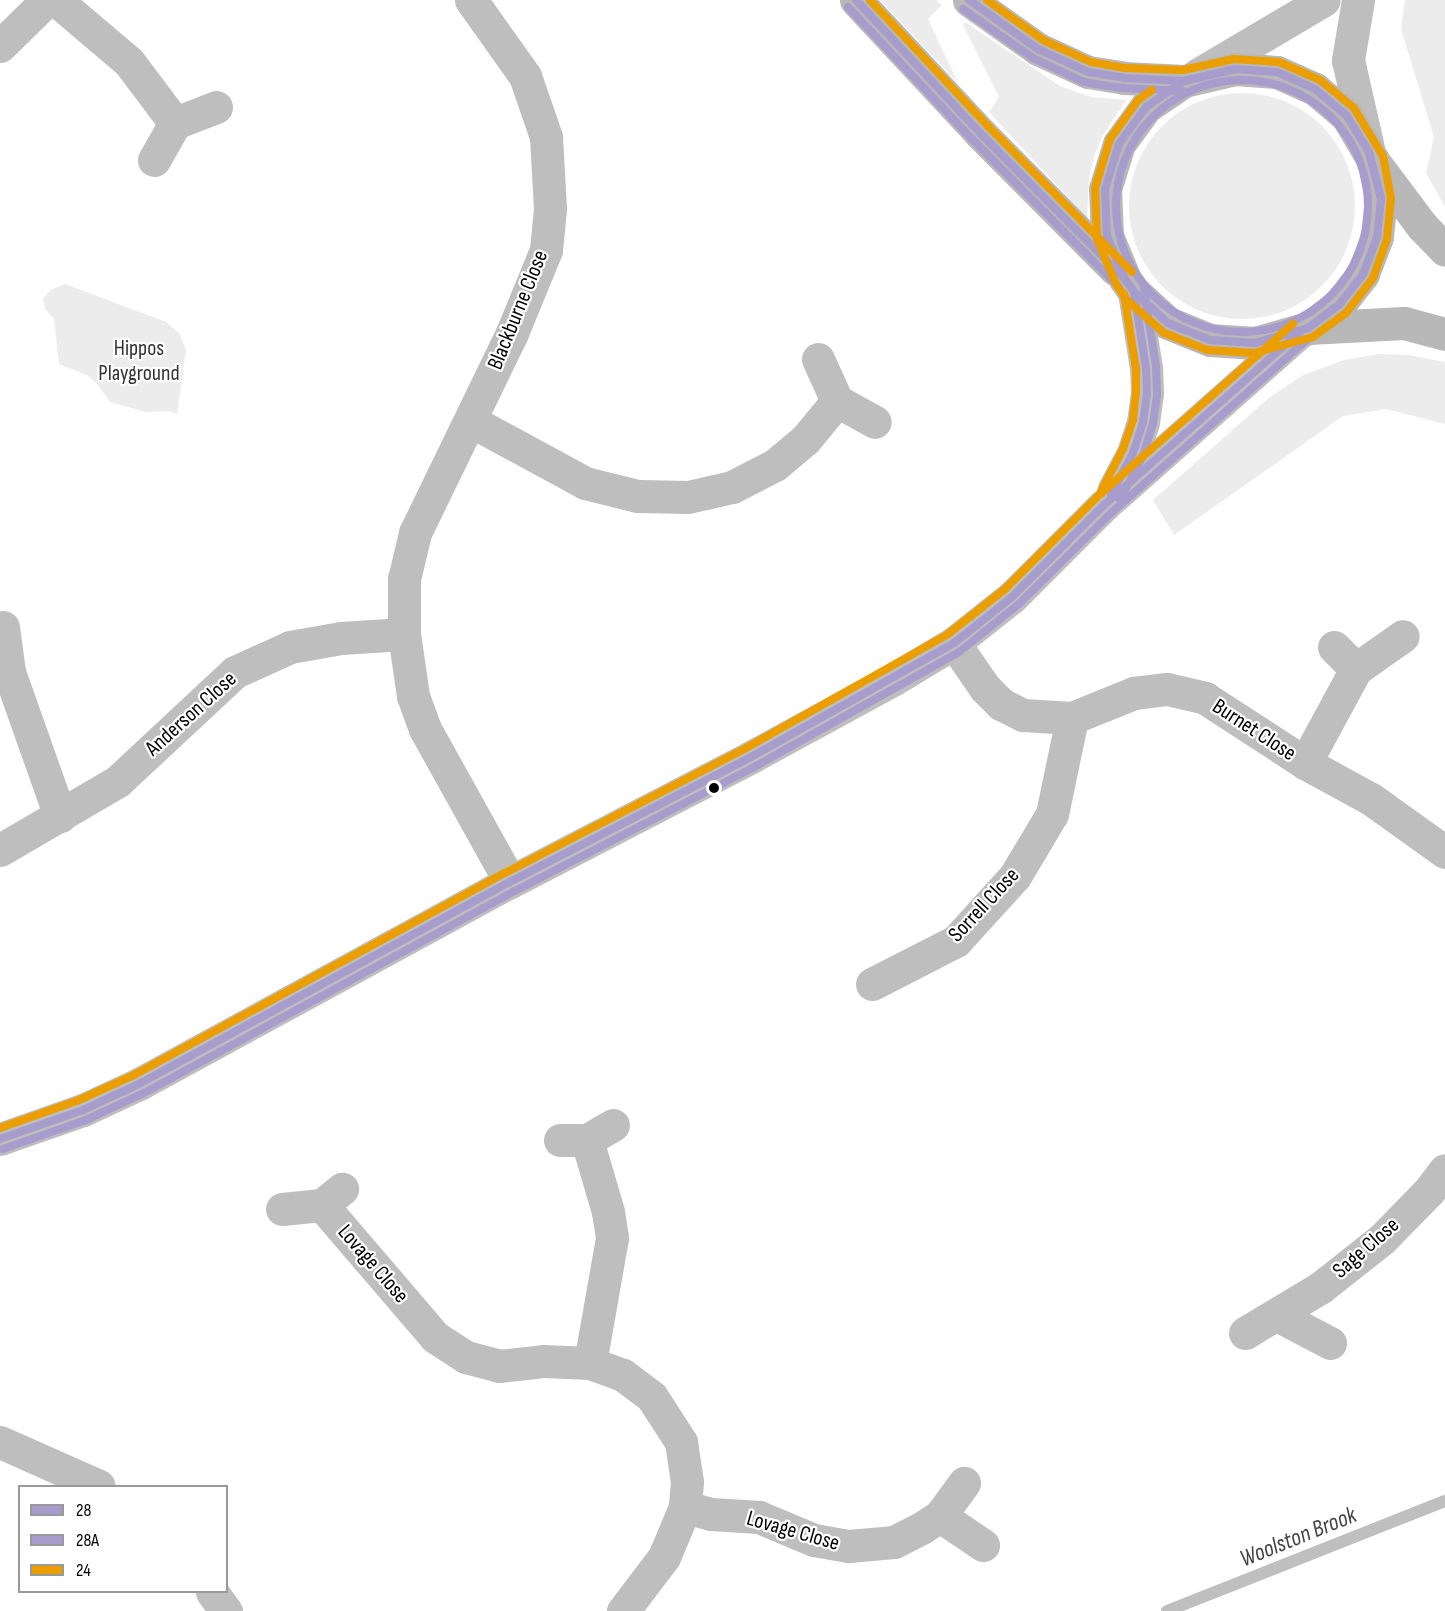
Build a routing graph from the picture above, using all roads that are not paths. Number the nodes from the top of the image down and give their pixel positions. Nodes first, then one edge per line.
1 (47, 0) edge
2 (56, 0) edge
3 (471, 0) edge
4 (856, 0) edge
5 (969, 0) edge
6 (1324, 0) edge
7 (1358, 0) edge
8 (0, 46) edge
9 (1189, 80) junction
10 (216, 107) dead end
11 (175, 123) junction
12 (1371, 156) junction
13 (154, 160) dead end
14 (1445, 250) edge
15 (1129, 285) junction
16 (1304, 330) junction
17 (1445, 334) edge
18 (818, 359) dead end
19 (837, 401) junction
20 (471, 421) junction
21 (875, 422) dead end
22 (1103, 506) junction
23 (3, 627) dead end
24 (404, 634) junction
25 (1403, 636) dead end
26 (954, 643) junction
27 (1072, 718) junction
28 (1305, 763) junction
29 (60, 816) junction
30 (0, 850) edge
31 (1445, 852) edge
32 (510, 882) junction
33 (872, 984) dead end
34 (587, 1135) dead end
35 (0, 1139) edge
36 (1445, 1170) edge
37 (282, 1209) dead end
38 (1277, 1315) junction
39 (1245, 1333) dead end
40 (1330, 1343) dead end
41 (590, 1363) junction
42 (0, 1442) edge
43 (964, 1483) dead end
44 (97, 1485) edge
45 (685, 1507) junction
46 (940, 1516) junction
47 (983, 1545) dead end
48 (623, 1611) edge

1 - 8 street
2 - 11 street
3 - 20 street, Blackburne Close
4 - 15 main road
5 - 9 main road
6 - 9 street
7 - 12 street
9 - 12 main road
9 - 15 main road
10 - 11 street
11 - 13 street
12 - 14 main road
12 - 16 main road
15 - 16 main road
15 - 22 street
16 - 17 main road
16 - 22 street
18 - 19 street
19 - 20 street
19 - 21 street
20 - 24 street, Blackburne Close
22 - 26 street
23 - 29 street
24 - 29 street, Anderson Close
24 - 32 street, Blackburne Close
25 - 28 street, Burnet Close
26 - 27 street, Burnet Close
26 - 32 street
27 - 28 street, Burnet Close
27 - 33 street, Sorrell Close
28 - 31 street, Burnet Close
29 - 30 street, Anderson Close
32 - 35 street
34 - 41 street
36 - 38 street, Sage Close
37 - 41 street, Lovage Close
38 - 39 street, Sage Close
38 - 40 street
41 - 45 street, Lovage Close
42 - 44 street
43 - 46 street, Lovage Close
45 - 46 street, Lovage Close
45 - 48 street
46 - 47 street

